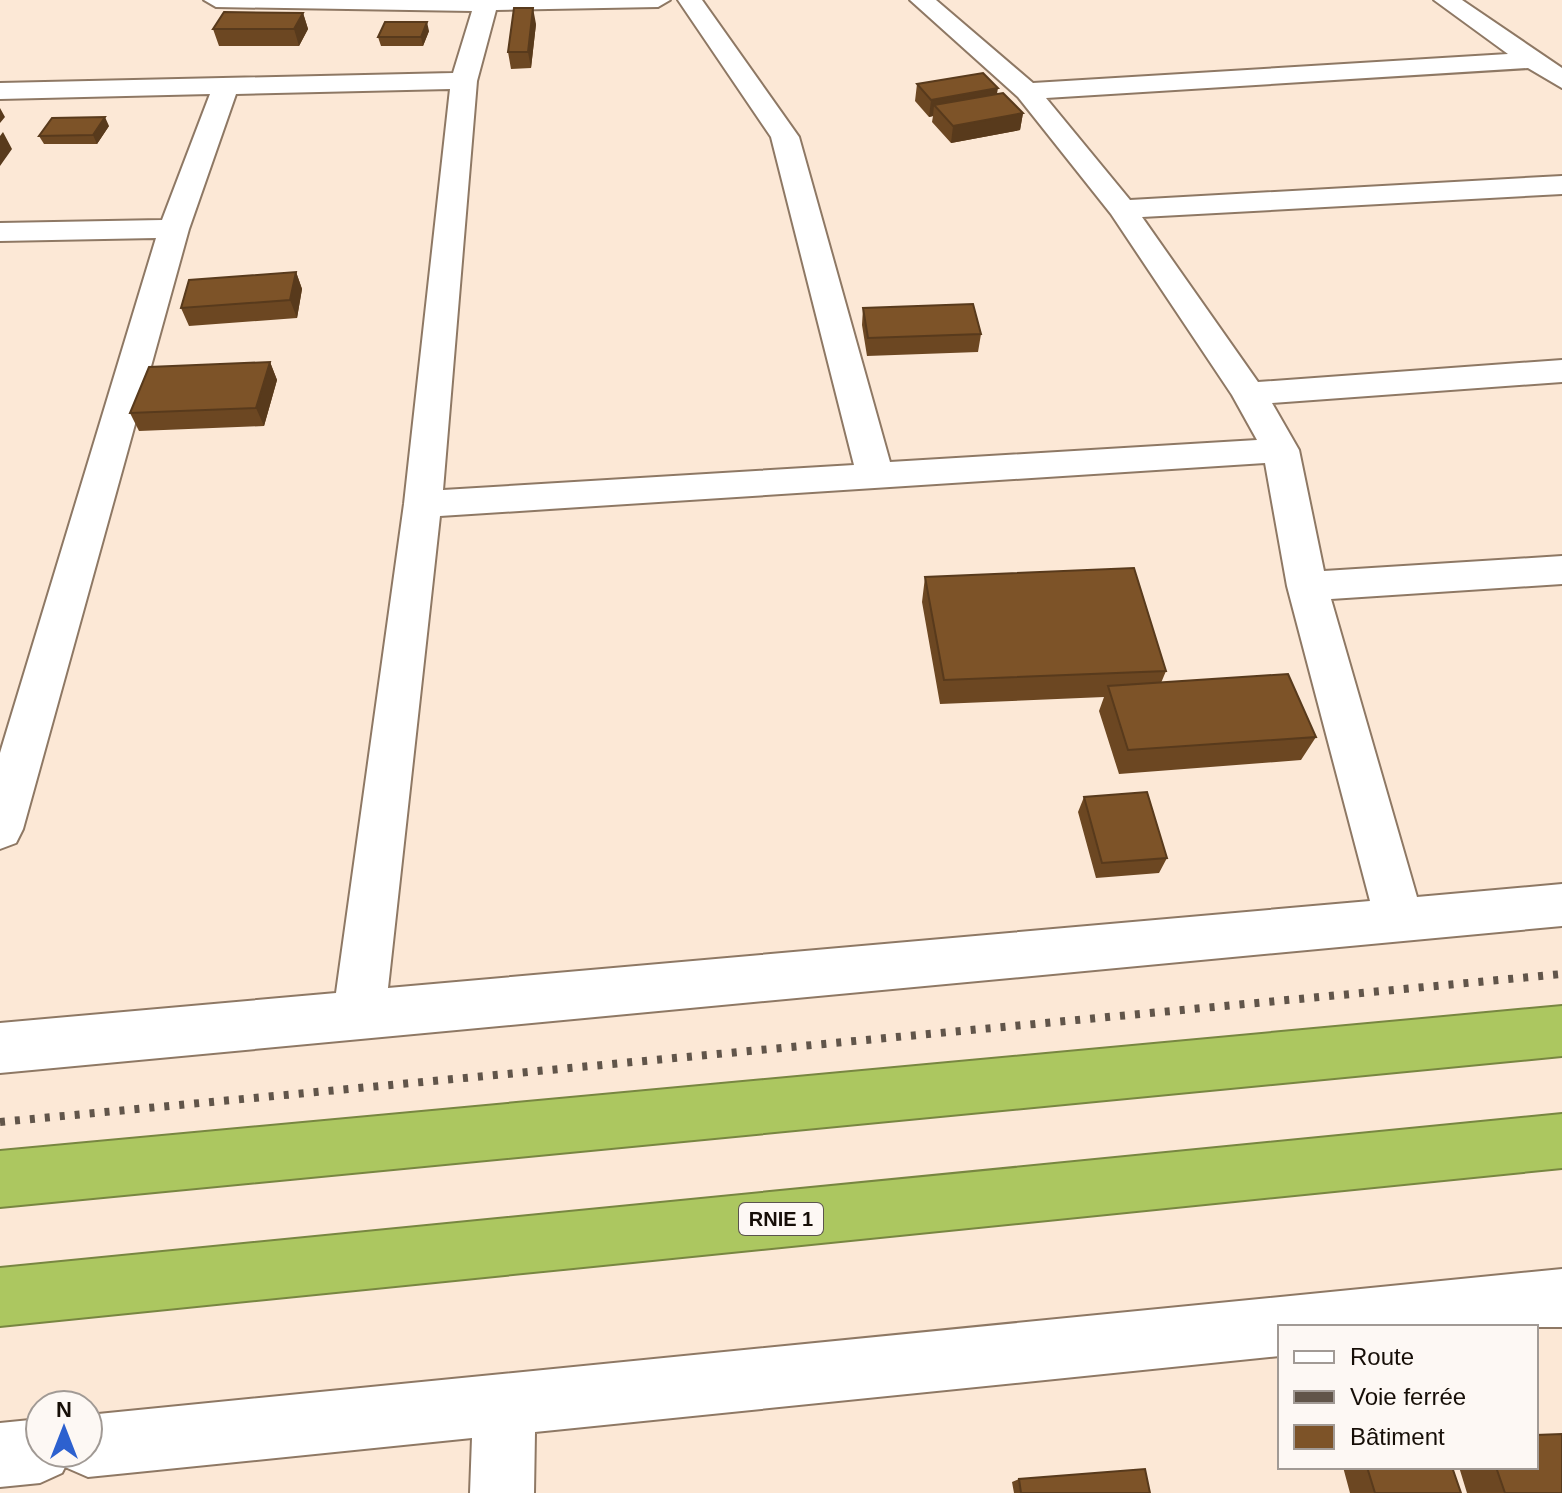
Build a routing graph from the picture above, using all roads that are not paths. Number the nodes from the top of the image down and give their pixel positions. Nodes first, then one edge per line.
1 (216, 0) edge
2 (658, 0) edge
3 (690, 0) edge
4 (922, 0) edge
5 (1446, 0) edge
6 (291, 1) edge
7 (486, 2) edge
8 (1536, 60) junction
9 (1562, 80) edge
10 (464, 81) junction
11 (225, 88) junction
12 (0, 91) edge
13 (1027, 91) junction
14 (1562, 185) edge
15 (1122, 209) junction
16 (174, 229) junction
17 (0, 232) edge
18 (1562, 371) edge
19 (1249, 394) junction
20 (1281, 450) junction
21 (875, 475) junction
22 (423, 504) junction
23 (1562, 570) edge
24 (1307, 586) junction
25 (0, 829) edge
26 (1562, 905) edge
27 (1399, 920) junction
28 (359, 1014) junction
29 (1562, 1031) edge
30 (0, 1048) edge
31 (1562, 1141) edge
32 (0, 1179) edge
33 (0, 1297) edge
34 (1562, 1298) edge
35 (1288, 1325) edge
36 (1278, 1326) edge
37 (505, 1402) junction
38 (104, 1444) edge
39 (24, 1453) edge
40 (0, 1455) edge
41 (502, 1493) edge

1 - 6 street
2 - 7 street
3 - 21 street
4 - 13 street
5 - 8 street
6 - 7 street
7 - 10 street
8 - 9 street
8 - 13 street
10 - 11 street
10 - 22 street
11 - 12 street
11 - 16 street
13 - 15 street
14 - 15 street
15 - 19 street
16 - 17 street
16 - 25 street
18 - 19 street
19 - 20 street
20 - 21 street
20 - 24 street
21 - 22 street
22 - 28 street
23 - 24 street
24 - 27 street
26 - 27 street
27 - 28 street
28 - 30 street
29 - 32 highway
31 - 33 highway, RNIE 1
34 - 35 street
36 - 37 street
37 - 38 street
37 - 41 street
39 - 40 street

